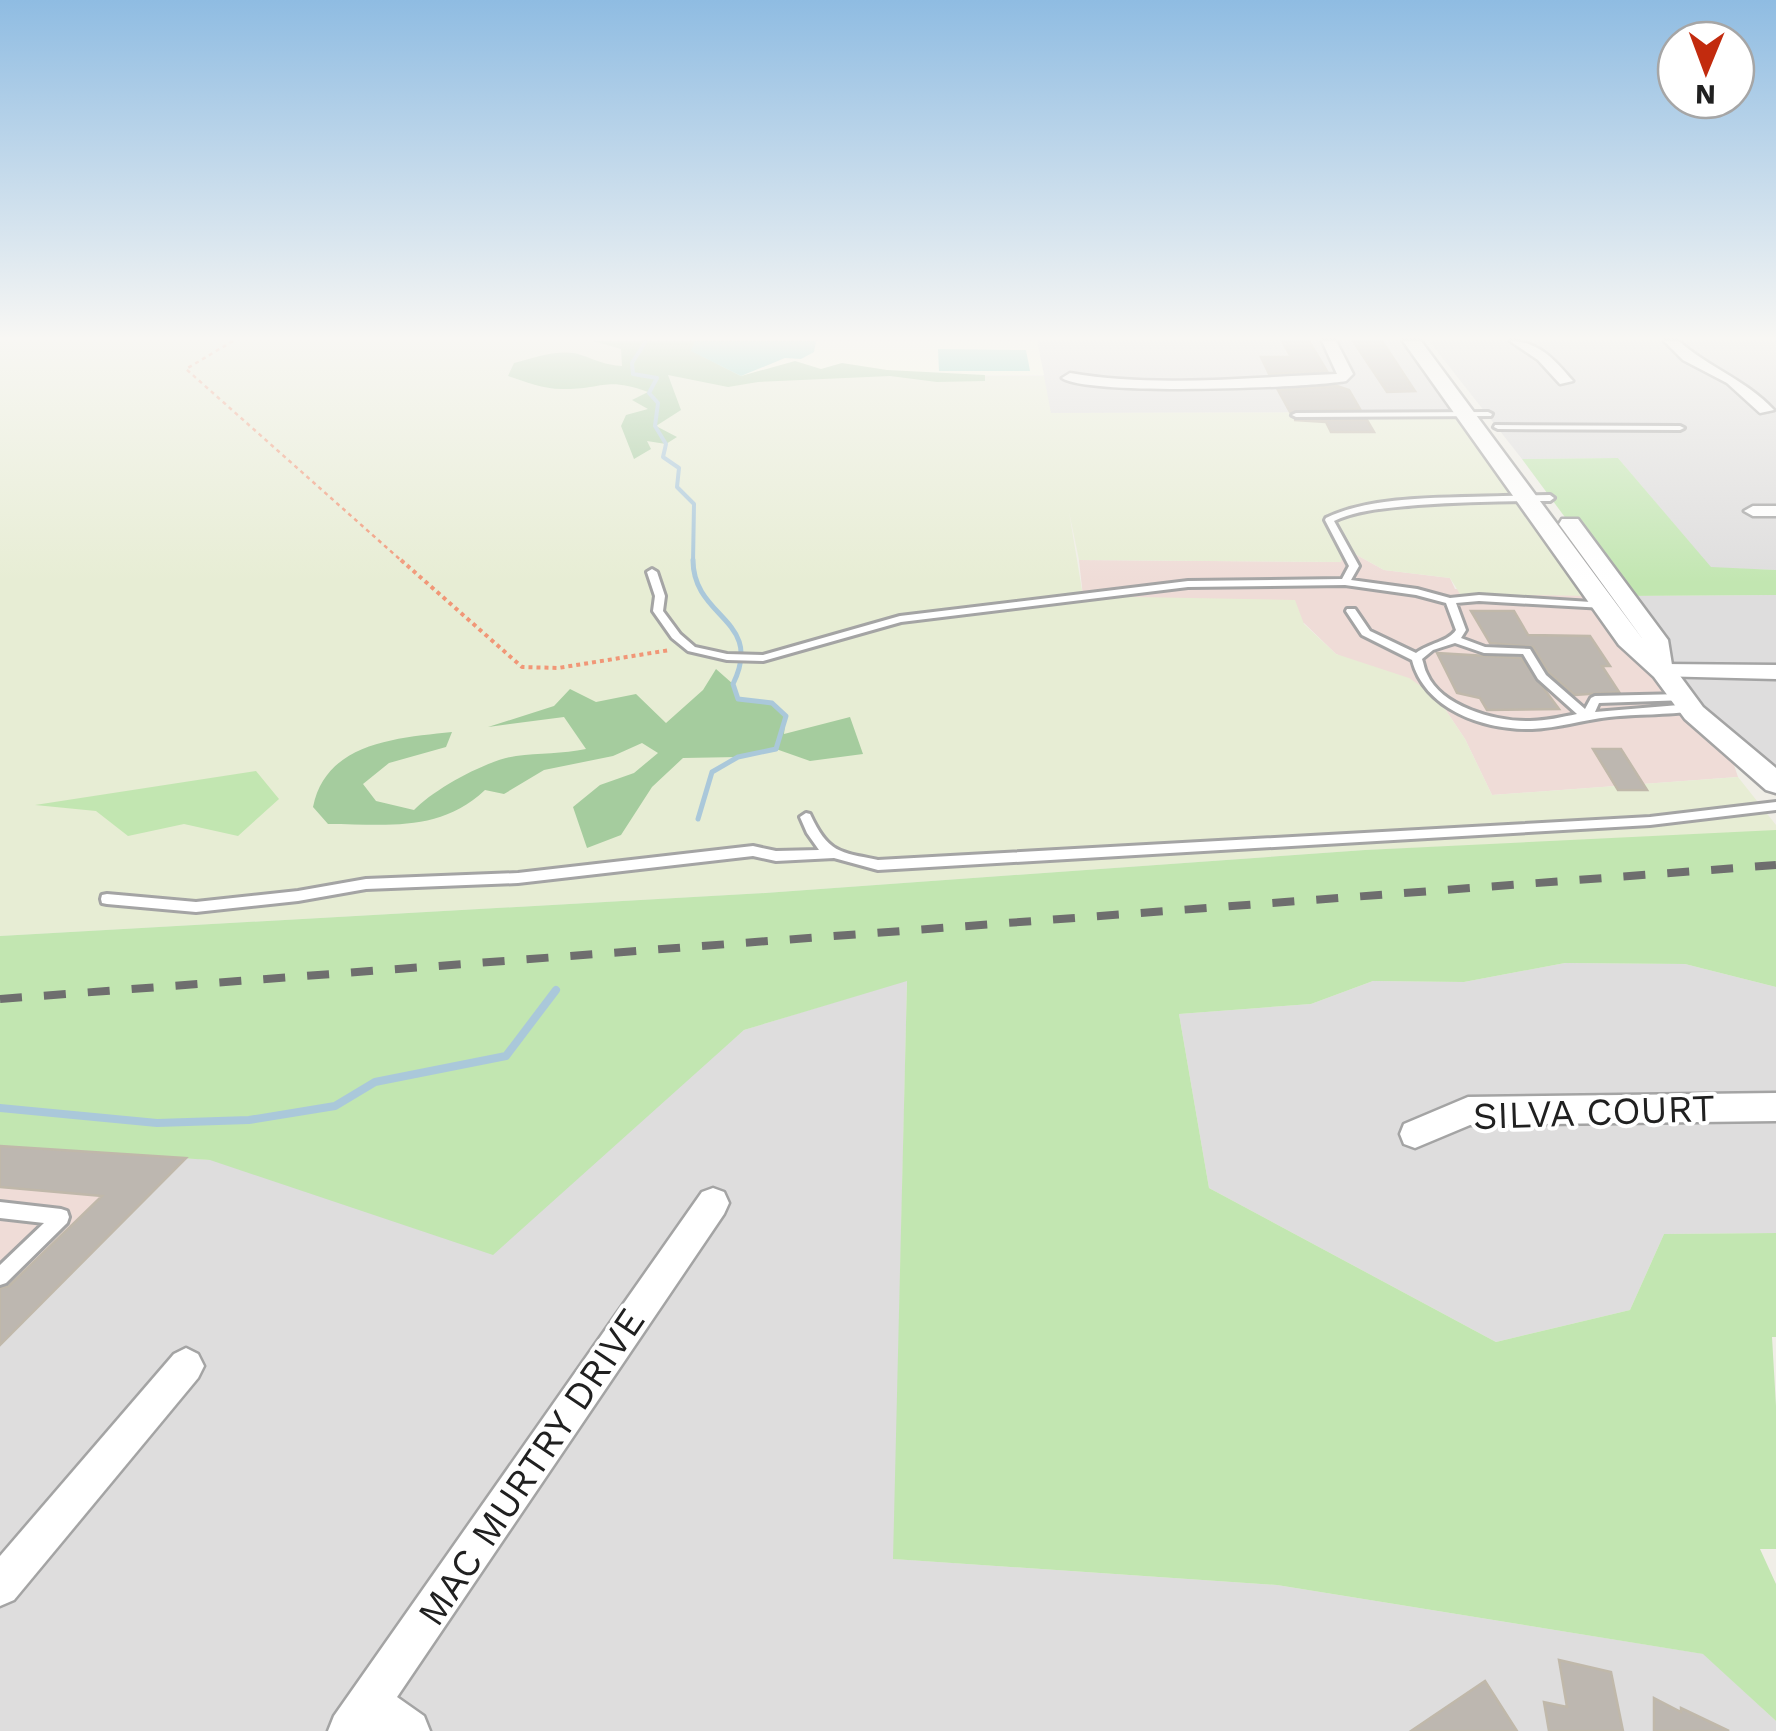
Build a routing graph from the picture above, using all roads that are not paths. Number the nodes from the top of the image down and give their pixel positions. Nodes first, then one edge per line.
1 (1471, 422) edge
2 (1494, 422) edge
3 (1535, 422) edge
4 (1680, 428) dead end
5 (1526, 498) junction
6 (1550, 498) junction
7 (1753, 511) dead end
8 (1776, 511) edge
9 (652, 572) dead end
10 (1345, 582) junction
11 (1450, 601) junction
12 (1604, 606) junction
13 (1351, 612) dead end
14 (1455, 639) junction
15 (1417, 658) junction
16 (1663, 671) junction
17 (1776, 672) edge
18 (1687, 703) junction
19 (1586, 717) junction
20 (1776, 782) edge
21 (1776, 806) edge
22 (806, 817) dead end
23 (833, 854) junction
24 (107, 899) dead end
25 (1776, 1106) edge
26 (1416, 1134) dead end
27 (713, 1203) dead end
28 (0, 1210) edge
29 (0, 1278) edge
30 (186, 1366) dead end
31 (0, 1586) edge
32 (359, 1717) edge
33 (408, 1731) edge

1 - 5 street
2 - 6 street
3 - 4 lane
5 - 6 lane
5 - 10 lane
5 - 12 street
6 - 16 street
7 - 8 street
9 - 10 lane
10 - 11 lane
11 - 12 lane
11 - 14 lane
12 - 16 street
13 - 15 lane
14 - 15 lane
14 - 19 lane
15 - 19 lane
16 - 17 street
16 - 18 street
18 - 19 lane
18 - 20 street
21 - 23 lane
22 - 23 lane
23 - 24 lane
25 - 26 street, SILVA COURT
27 - 32 street, MAC MURTRY DRIVE
28 - 29 lane
30 - 31 street
32 - 33 street

